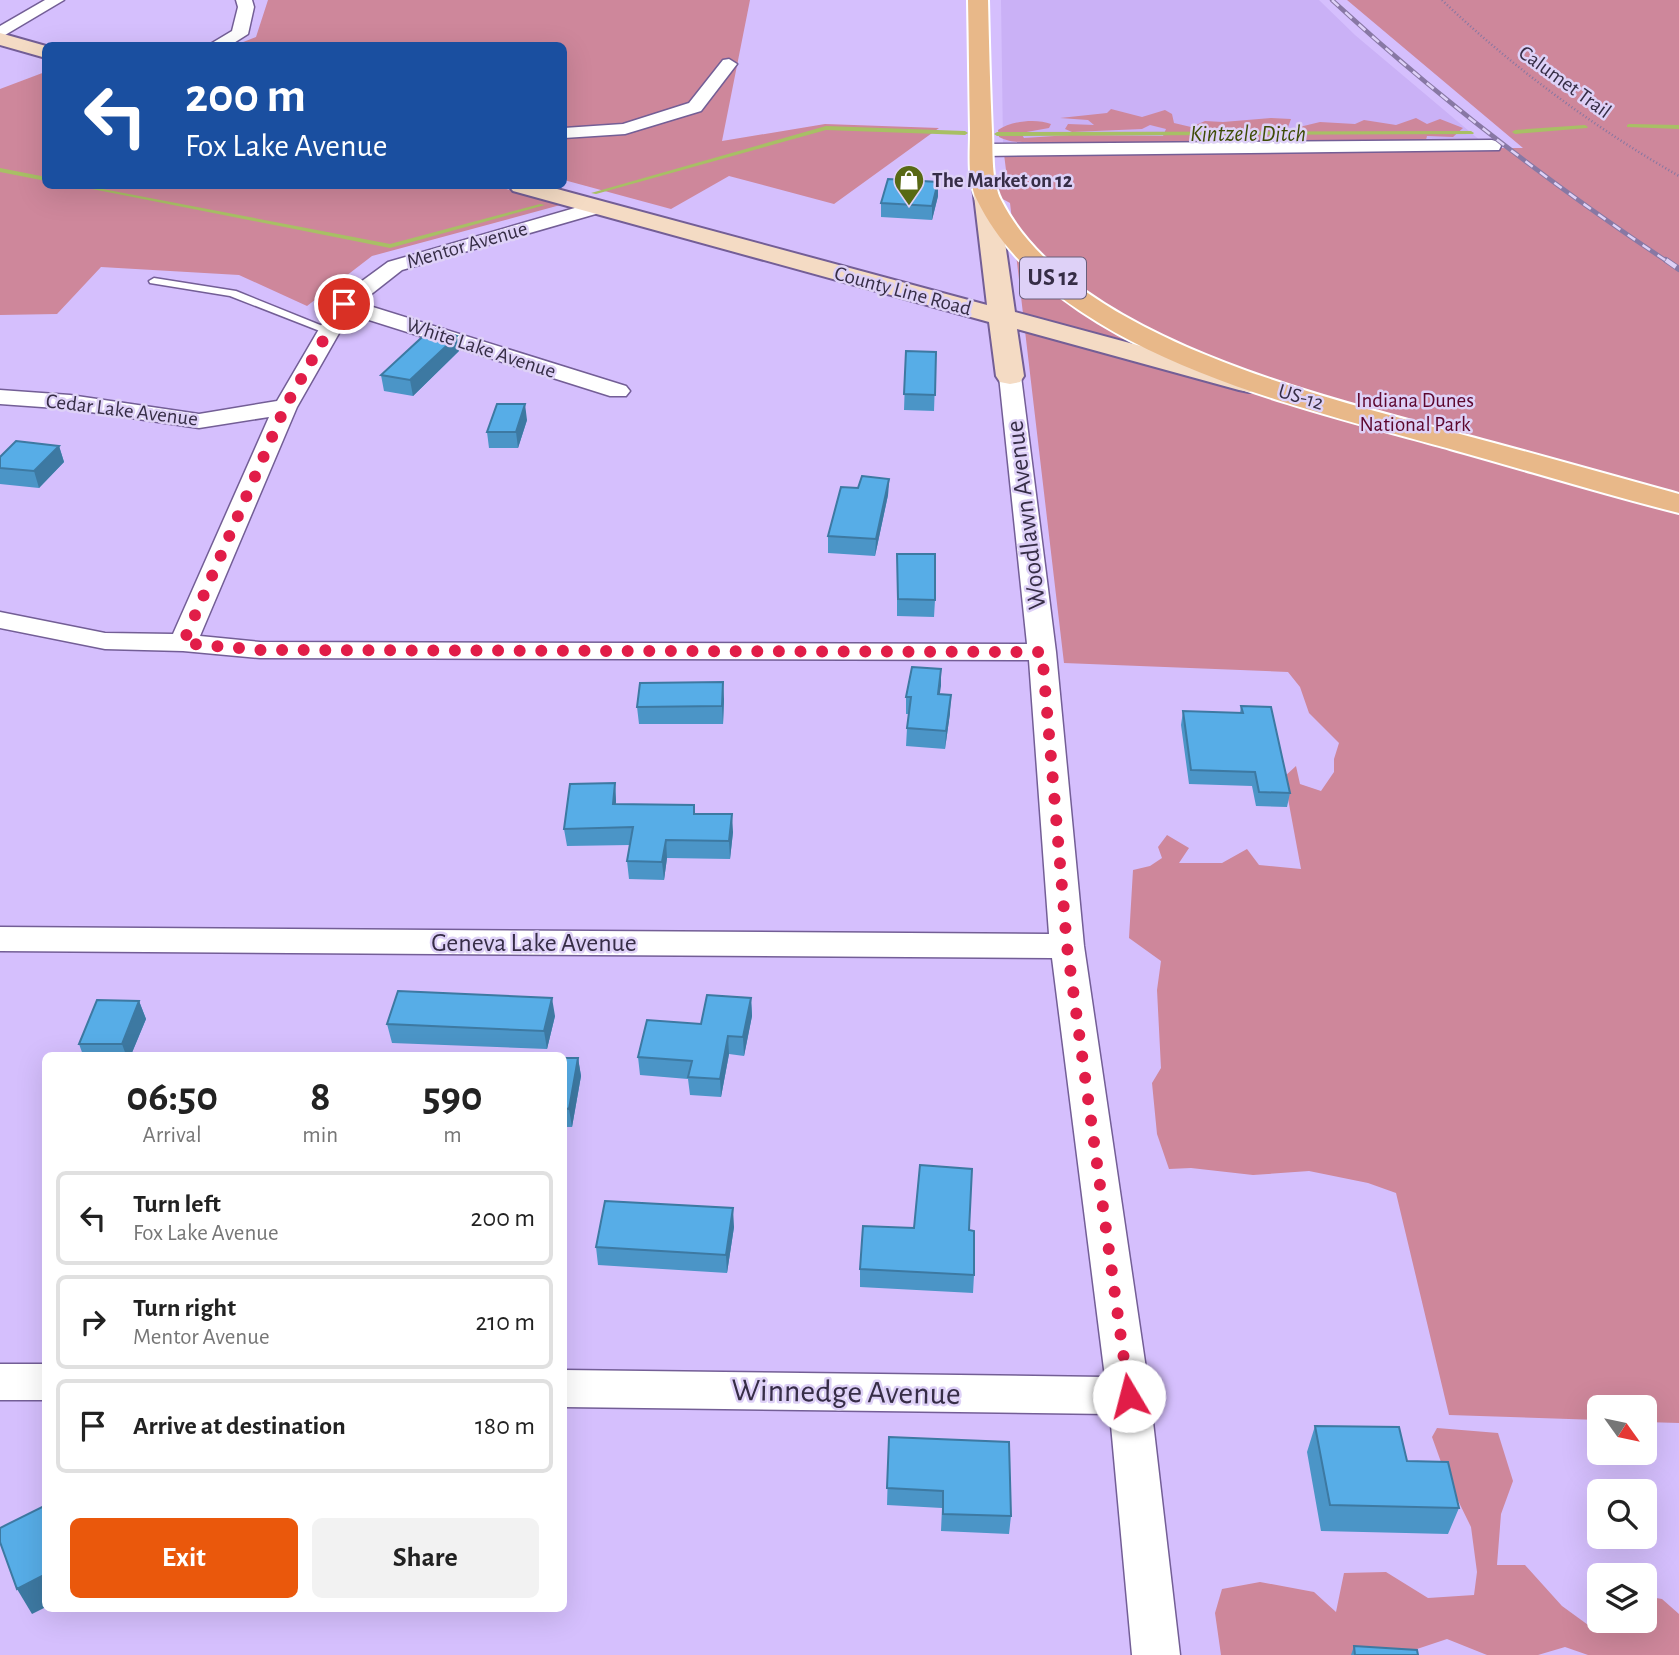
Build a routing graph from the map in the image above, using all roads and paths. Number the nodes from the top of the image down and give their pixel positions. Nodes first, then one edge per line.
1 (56, 0) edge
2 (244, 0) edge
3 (978, 0) edge
4 (1442, 0) edge
5 (0, 33) edge
6 (0, 39) edge
7 (223, 42) edge
8 (42, 51) edge
9 (729, 64) dead end
10 (567, 134) edge
11 (1492, 146) dead end
12 (982, 150) junction
13 (1679, 176) edge
14 (985, 187) junction
15 (532, 189) edge
16 (599, 207) junction
17 (154, 281) dead end
18 (344, 304) junction
19 (1001, 318) junction
20 (329, 331) junction
21 (1010, 376) joint
22 (618, 391) dead end
23 (1286, 393) junction
24 (0, 397) edge
25 (285, 407) junction
26 (1679, 504) edge
27 (0, 620) edge
28 (183, 643) junction
29 (1042, 652) junction
30 (0, 939) edge
31 (1067, 946) junction
32 (0, 1382) edge
33 (42, 1382) edge
34 (567, 1389) edge
35 (1129, 1396) junction
36 (1156, 1655) edge

1 - 5 street
2 - 7 street
3 - 12 main road, US 12
4 - 13 path, Calumet Trail
6 - 8 street
9 - 10 street
11 - 12 street
12 - 14 main road, US 12
14 - 19 street
14 - 23 main road, US-12 / US 12
15 - 16 street, County Line Road
16 - 18 street, Mentor Avenue
16 - 19 street, County Line Road
17 - 20 lane
18 - 20 street, Mentor Avenue
18 - 22 street, White Lake Avenue
19 - 21 street
19 - 23 street, County Line Road
20 - 25 street, Mentor Avenue
21 - 29 street, Woodlawn Avenue
23 - 26 main road, US-12 / US 12
24 - 25 street, Cedar Lake Avenue
25 - 28 street, Mentor Avenue
27 - 28 street
28 - 29 street
29 - 31 street, Woodlawn Avenue
30 - 31 street, Geneva Lake Avenue
31 - 35 street, Woodlawn Avenue
32 - 33 street
34 - 35 street, Winnedge Avenue
35 - 36 street, Woodlawn Avenue

